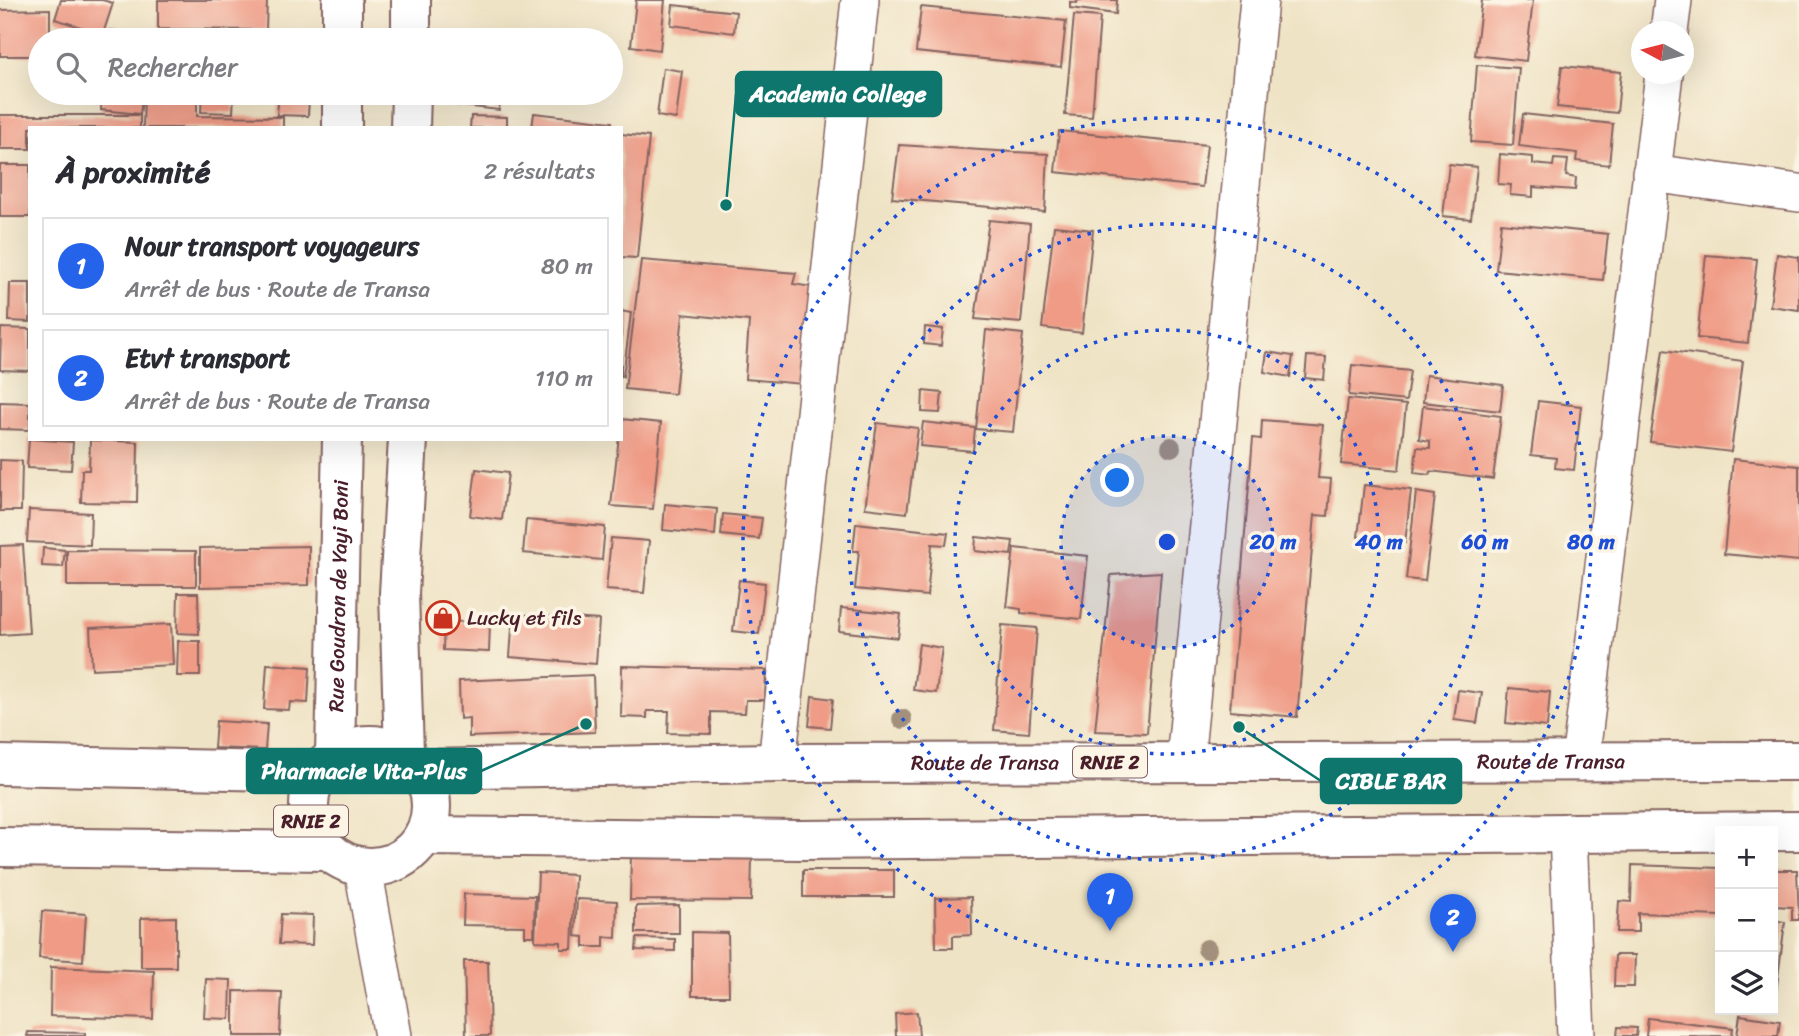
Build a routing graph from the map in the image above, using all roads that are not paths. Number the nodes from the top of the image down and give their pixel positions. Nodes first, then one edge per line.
1 (342, 0) edge
2 (411, 0) edge
3 (860, 0) edge
4 (1259, 0) edge
5 (1673, 0) edge
6 (1670, 21) edge
7 (342, 28) edge
8 (411, 28) edge
9 (1663, 84) edge
10 (342, 105) edge
11 (411, 105) edge
12 (342, 126) edge
13 (411, 126) edge
14 (1651, 173) junction
15 (1799, 194) edge
16 (342, 441) edge
17 (408, 441) edge
18 (412, 761) junction
19 (1185, 761) junction
20 (1799, 761) edge
21 (1580, 762) junction
22 (327, 763) junction
23 (777, 763) junction
24 (0, 765) edge
25 (1799, 831) edge
26 (1568, 832) junction
27 (424, 836) junction
28 (0, 848) edge
29 (327, 850) junction
30 (363, 868) junction
31 (393, 1036) edge
32 (1576, 1036) edge

1 - 7 main road
2 - 8 main road
3 - 23 street
4 - 19 street
5 - 6 street
9 - 14 street
10 - 12 main road
11 - 13 main road
14 - 15 street
14 - 21 street
16 - 22 main road, Rue Goudron de Yayi Boni
17 - 18 main road
18 - 22 main road, RNIE 2
18 - 23 main road, Route de Transa / RNIE 2
18 - 27 main road
19 - 21 main road, Route de Transa / RNIE 2
19 - 23 main road, Route de Transa / RNIE 2
20 - 21 main road, Route de Transa / RNIE 2
22 - 24 main road, RNIE 2
22 - 29 main road, RNIE 2
25 - 26 main road
26 - 27 main road
26 - 32 street
27 - 30 main road
28 - 29 main road, RNIE 2
29 - 30 main road, RNIE 2
30 - 31 street

